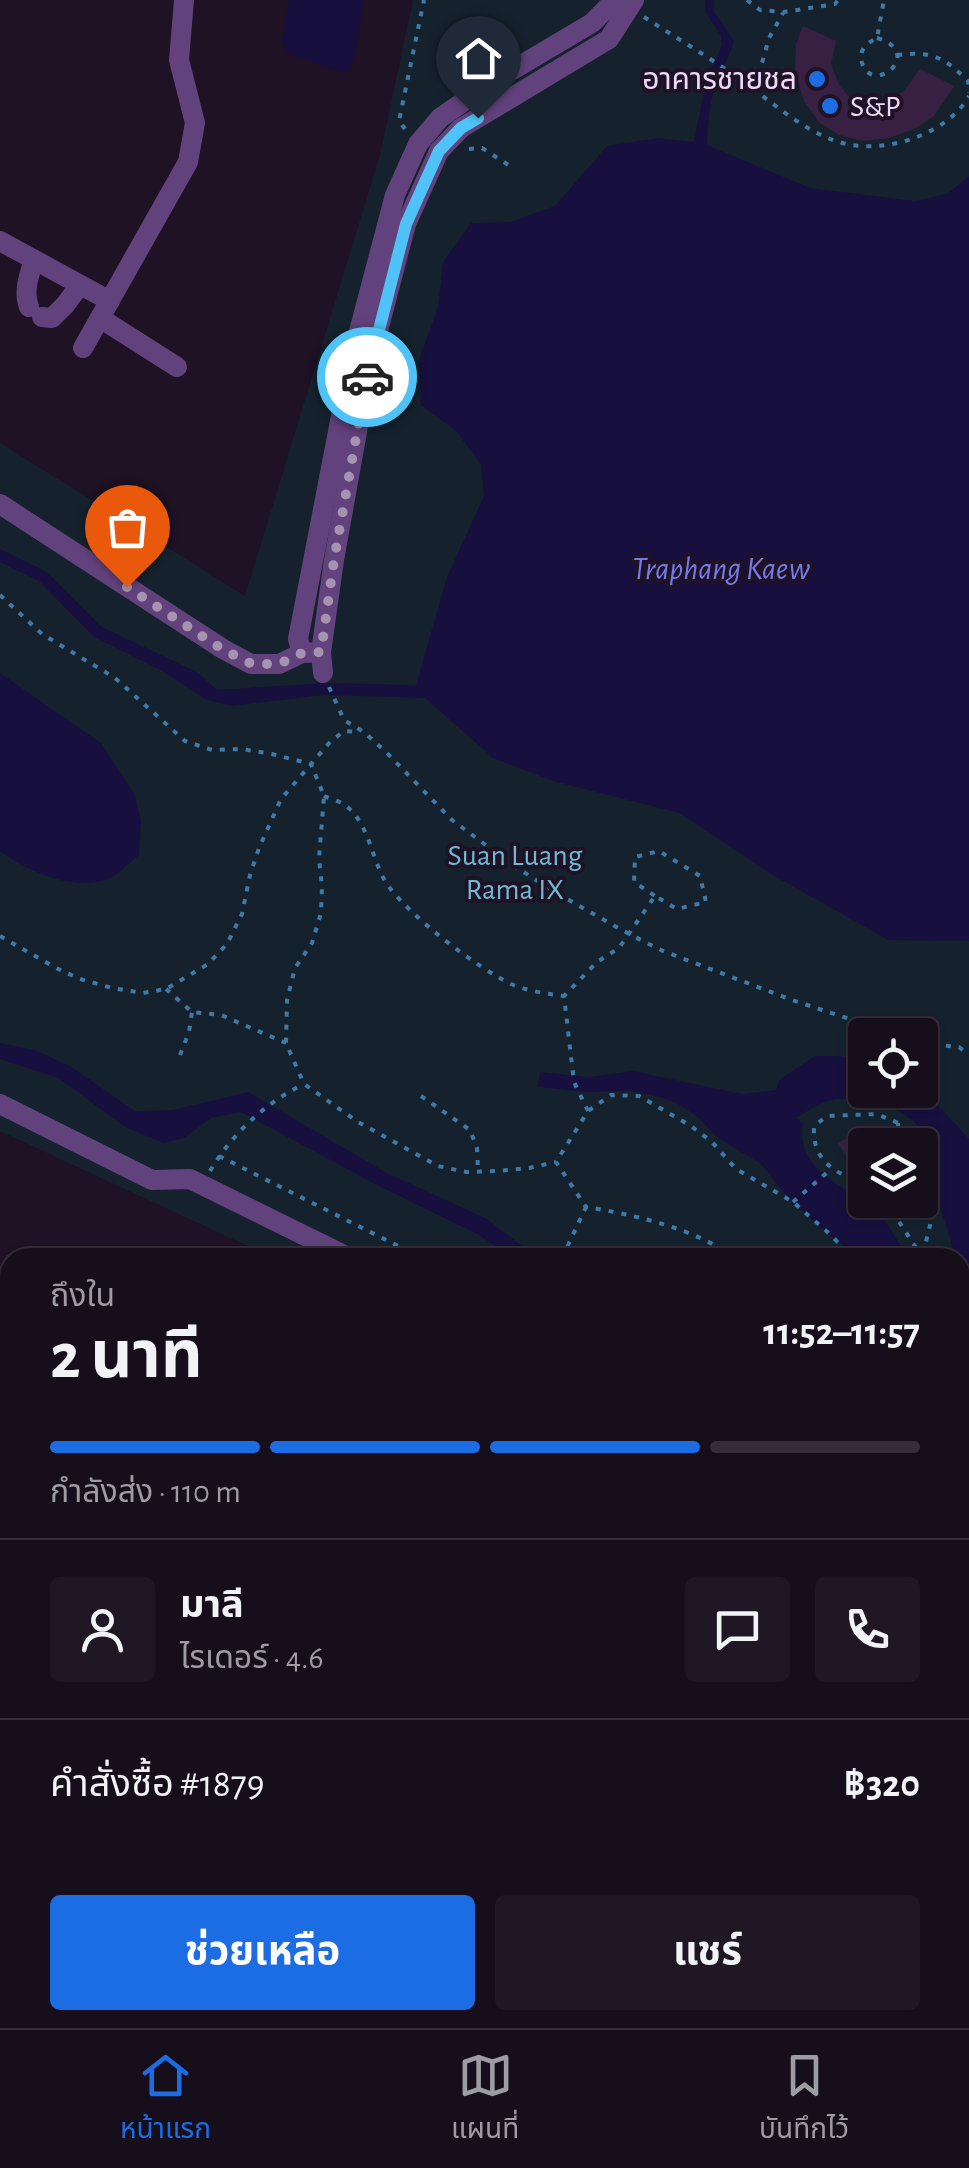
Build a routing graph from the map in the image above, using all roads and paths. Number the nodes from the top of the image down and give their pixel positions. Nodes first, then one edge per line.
1 (184, 0) edge
2 (424, 0) edge
3 (747, 0) edge
4 (838, 0) edge
5 (884, 0) edge
6 (626, 2) edge
7 (784, 12) junction
8 (877, 38) junction
9 (897, 54) junction
10 (746, 84) junction
11 (969, 95) edge
12 (418, 144) junction
13 (439, 151) junction
14 (510, 166) dead end
15 (0, 241) edge
16 (34, 260) junction
17 (80, 286) junction
18 (105, 310) junction
19 (83, 348) dead end
20 (178, 367) dead end
21 (0, 504) edge
22 (0, 595) edge
23 (315, 660) junction
24 (364, 732) junction
25 (311, 764) junction
26 (324, 796) junction
27 (655, 896) junction
28 (630, 934) junction
29 (0, 936) edge
30 (166, 989) junction
31 (564, 996) junction
32 (192, 1012) junction
33 (848, 1018) edge
34 (286, 1042) junction
35 (938, 1045) edge
36 (180, 1055) dead end
37 (969, 1056) edge
38 (304, 1084) junction
39 (421, 1096) dead end
40 (0, 1104) edge
41 (588, 1111) junction
42 (898, 1123) junction
43 (898, 1128) edge
44 (901, 1128) edge
45 (218, 1156) junction
46 (556, 1162) junction
47 (829, 1170) junction
48 (478, 1172) junction
49 (848, 1178) edge
50 (201, 1185) junction
51 (795, 1199) junction
52 (586, 1207) junction
53 (896, 1218) edge
54 (932, 1218) edge
55 (330, 1248) edge
56 (402, 1248) edge
57 (566, 1248) edge
58 (722, 1248) edge
59 (843, 1248) edge
60 (916, 1248) edge
61 (924, 1248) edge

1 - 18 street
2 - 12 path
3 - 7 path
4 - 7 path
5 - 8 path
6 - 10 path
6 - 12 street
6 - 13 street
7 - 10 path
8 - 9 path
8 - 9 path
9 - 11 path
10 - 11 path
12 - 23 street
13 - 14 path
13 - 23 street
15 - 16 street
16 - 17 street
16 - 17 street
17 - 18 street
18 - 19 street
18 - 20 street
21 - 23 street
22 - 25 path
23 - 24 path
24 - 25 path
24 - 28 path
25 - 26 path
25 - 30 path
26 - 31 path
26 - 34 path
27 - 27 path
27 - 28 path
28 - 31 path
28 - 33 path
29 - 30 path
30 - 32 path
31 - 41 path
32 - 34 path
32 - 36 path
34 - 38 path
35 - 37 path
38 - 45 path
38 - 48 path
39 - 48 path
40 - 50 street
41 - 46 path
41 - 51 path
42 - 43 path
42 - 44 path
42 - 47 path
45 - 50 path
45 - 56 path
46 - 48 path
46 - 52 path
47 - 49 path
47 - 51 path
50 - 55 street
51 - 59 path
52 - 57 path
52 - 58 path
53 - 60 path
54 - 61 path

